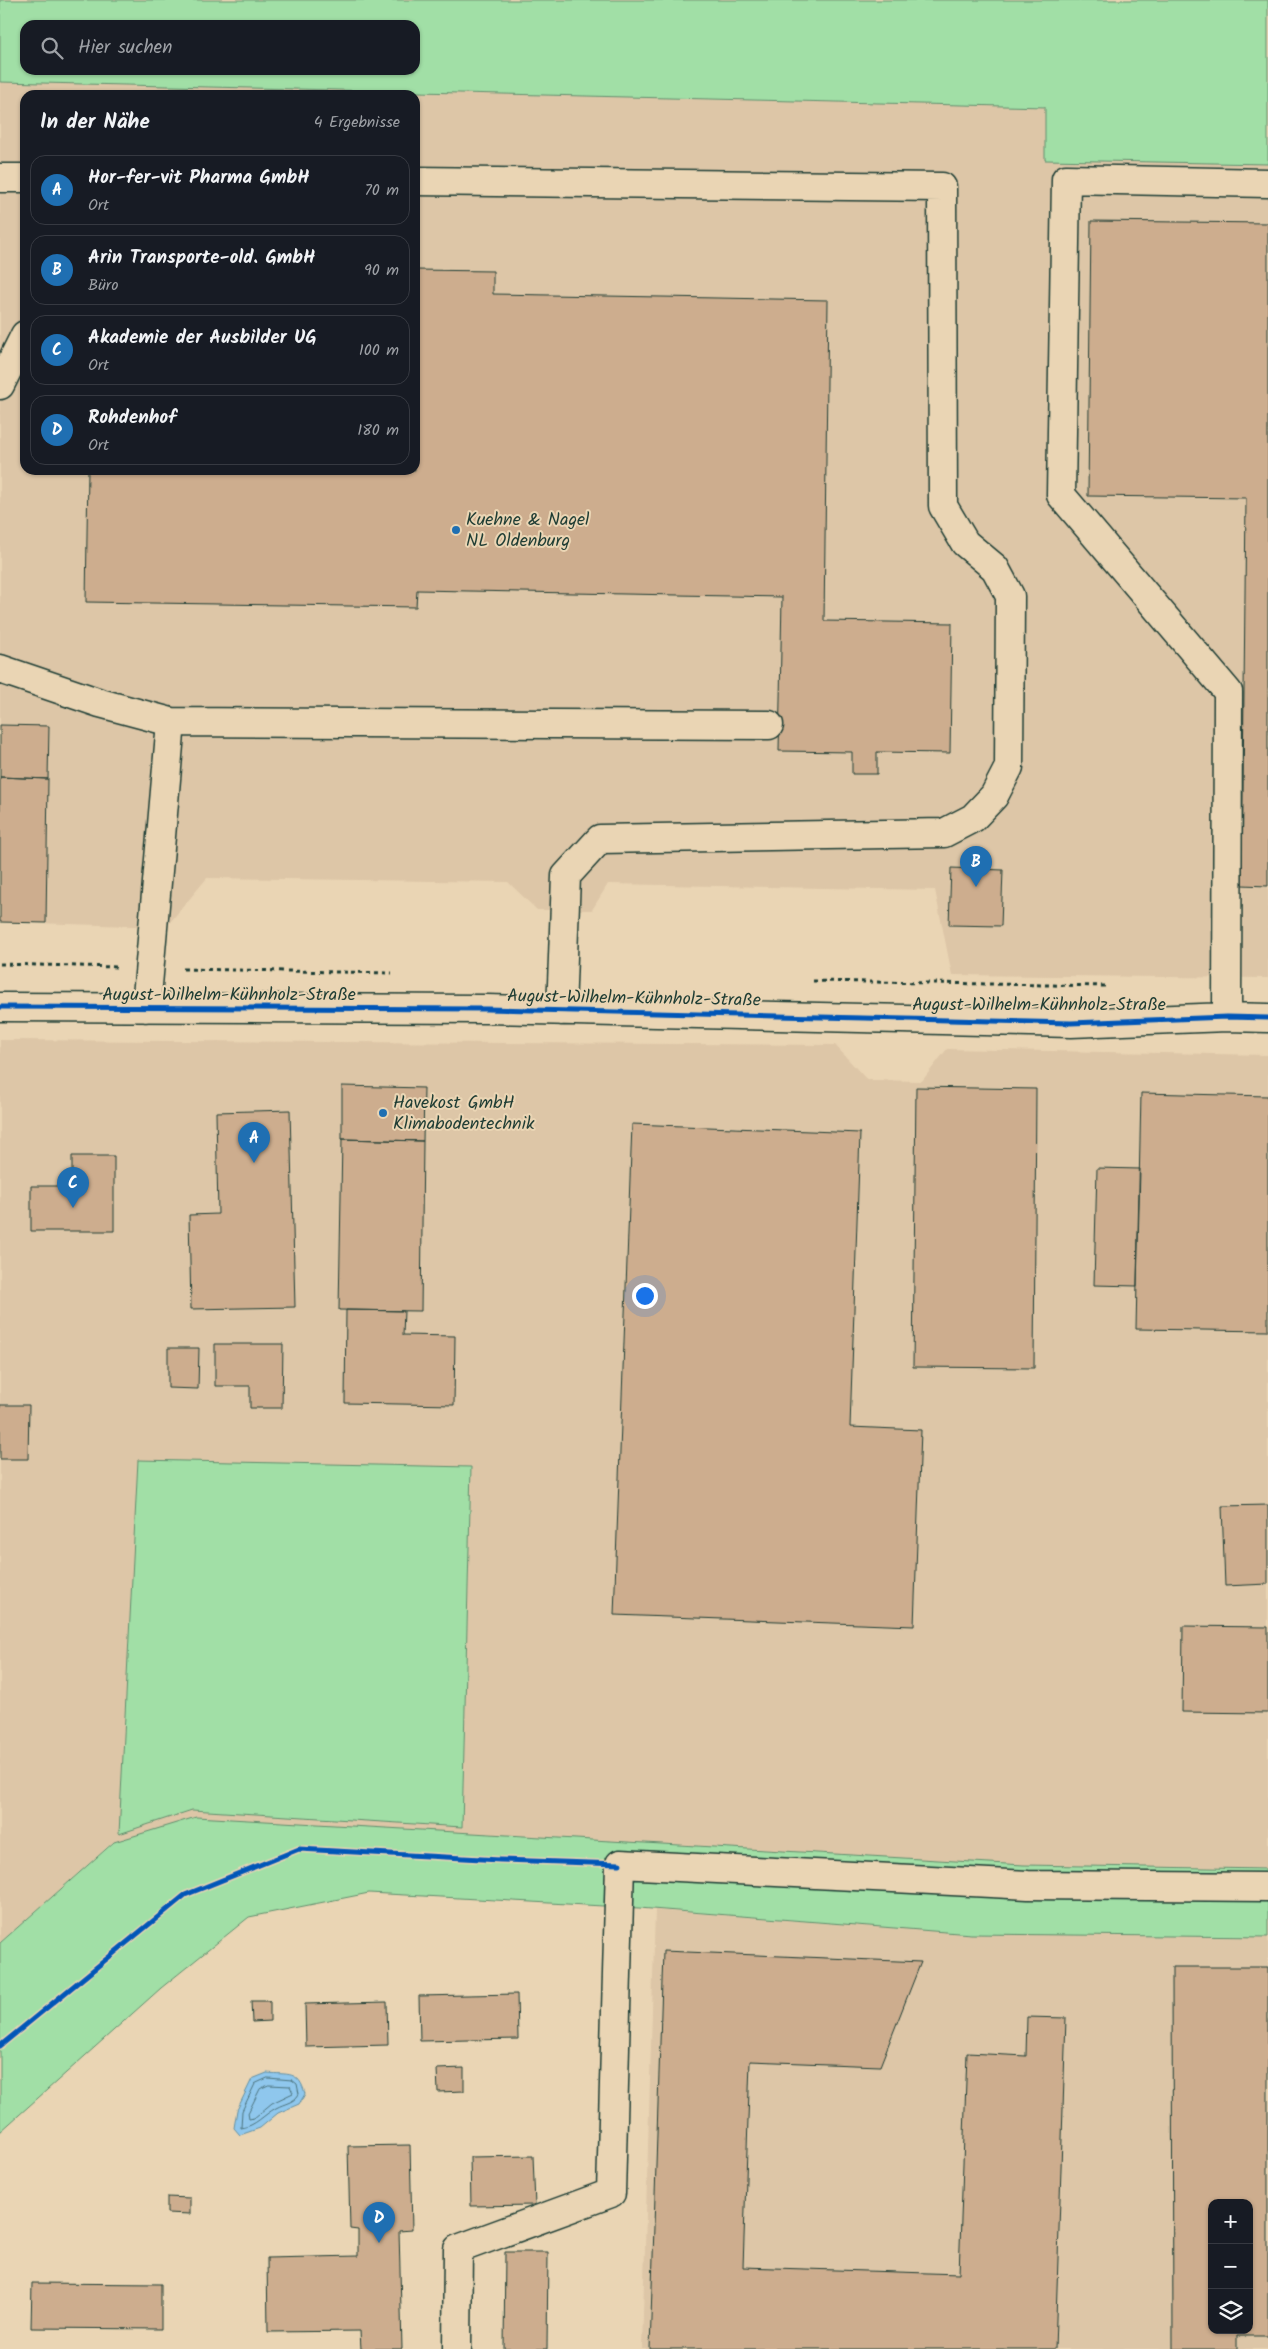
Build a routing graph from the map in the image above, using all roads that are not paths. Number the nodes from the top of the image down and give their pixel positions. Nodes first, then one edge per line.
1 (0, 178) edge
2 (20, 178) edge
3 (420, 181) edge
4 (1268, 183) edge
5 (20, 345) edge
6 (0, 385) edge
7 (0, 669) edge
8 (171, 722) junction
9 (768, 725) dead end
10 (0, 1007) edge
11 (146, 1008) junction
12 (560, 1011) junction
13 (1227, 1017) junction
14 (1268, 1018) edge
15 (1268, 1887) edge
16 (457, 2349) edge

1 - 2 street
3 - 12 street
4 - 13 street
5 - 6 street
7 - 8 street
8 - 9 street
8 - 11 street
10 - 11 street, August-Wilhelm-Kühnholz-Straße
11 - 12 street, August-Wilhelm-Kühnholz-Straße
12 - 13 street, August-Wilhelm-Kühnholz-Straße
13 - 14 street, August-Wilhelm-Kühnholz-Straße
15 - 16 street

